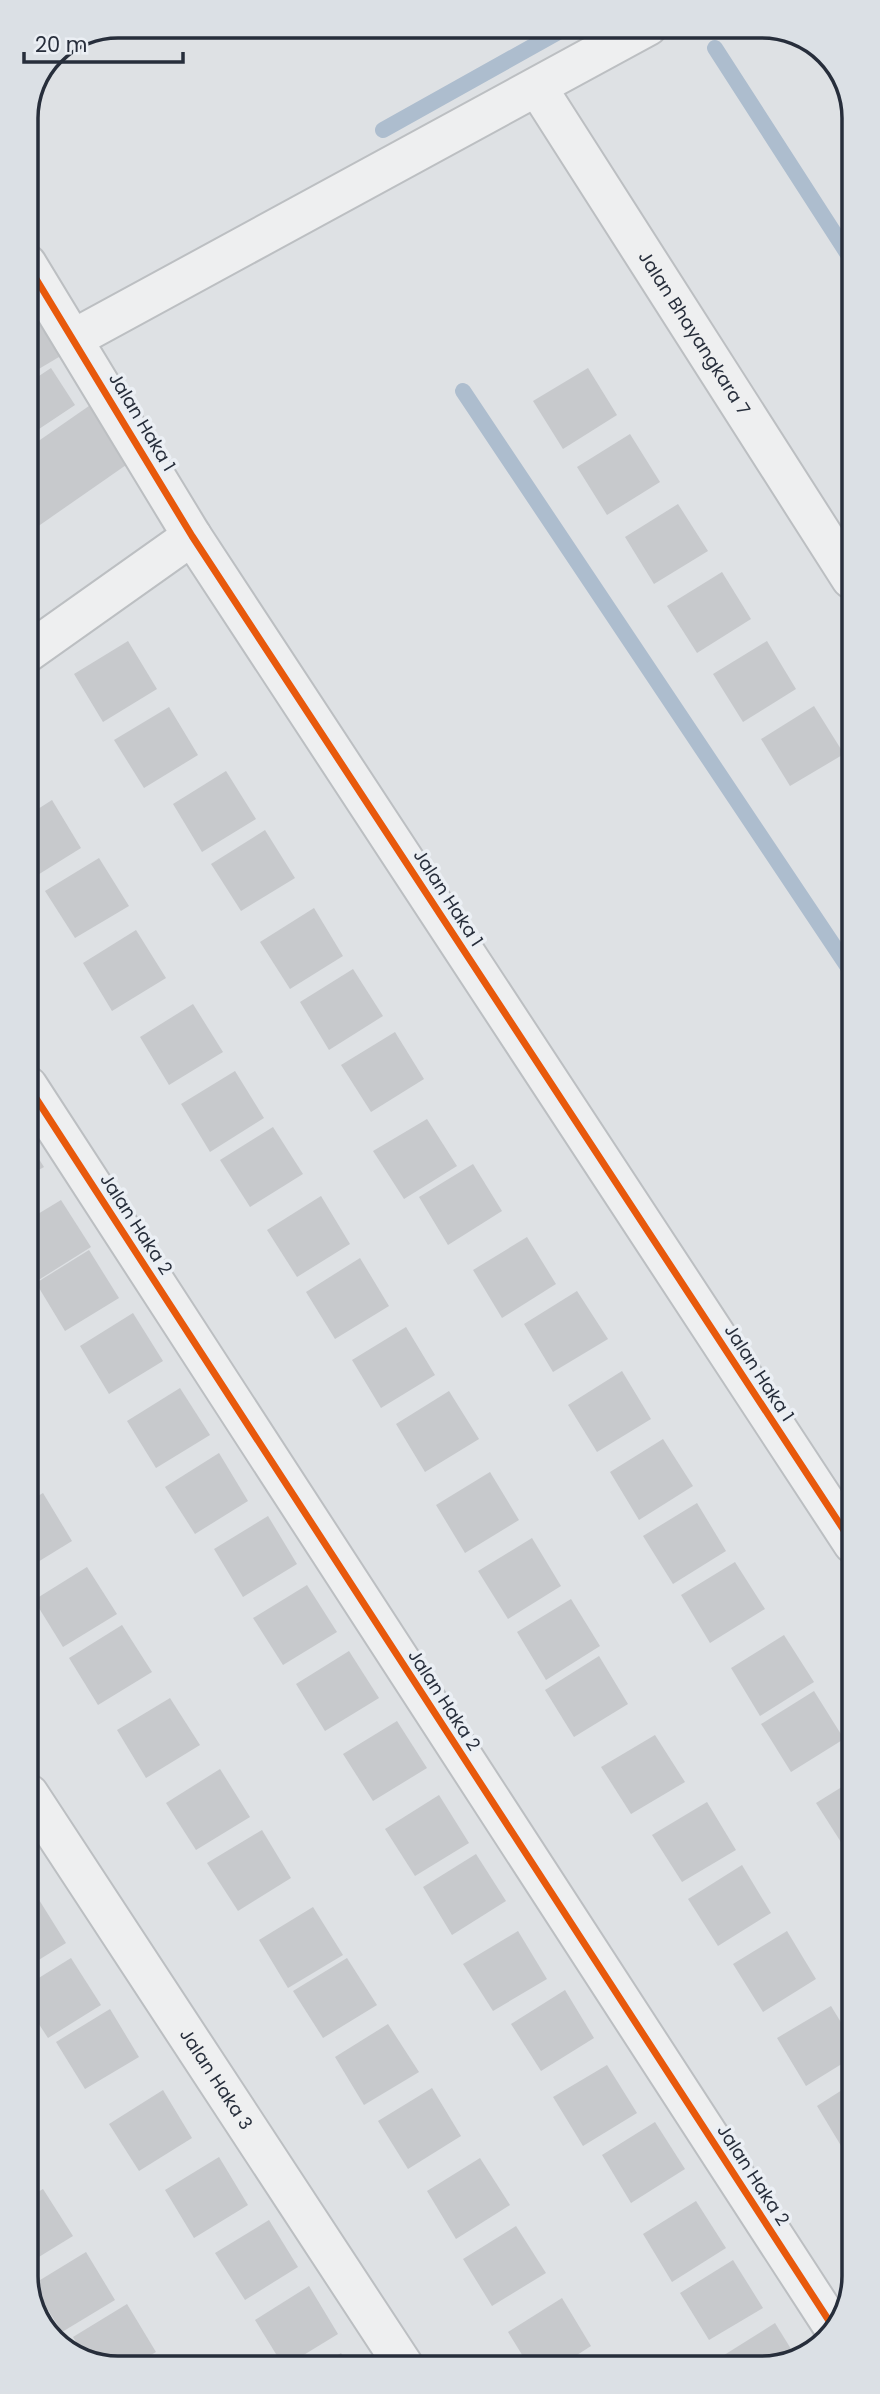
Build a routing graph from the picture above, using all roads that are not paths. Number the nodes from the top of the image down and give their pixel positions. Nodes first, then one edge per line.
1 (625, 39) edge
2 (537, 87) junction
3 (39, 283) edge
4 (73, 339) junction
5 (192, 536) junction
6 (842, 565) edge
7 (39, 645) edge
8 (39, 1102) edge
9 (842, 1527) edge
10 (38, 1808) edge
11 (828, 2319) edge
12 (397, 2355) edge

1 - 2 street
2 - 4 street
2 - 6 street, Jalan Bhayangkara 7
3 - 4 street, Jalan Haka 1
4 - 5 street, Jalan Haka 1
5 - 7 street
5 - 9 street, Jalan Haka 1
8 - 11 street, Jalan Haka 2
10 - 12 street, Jalan Haka 3

